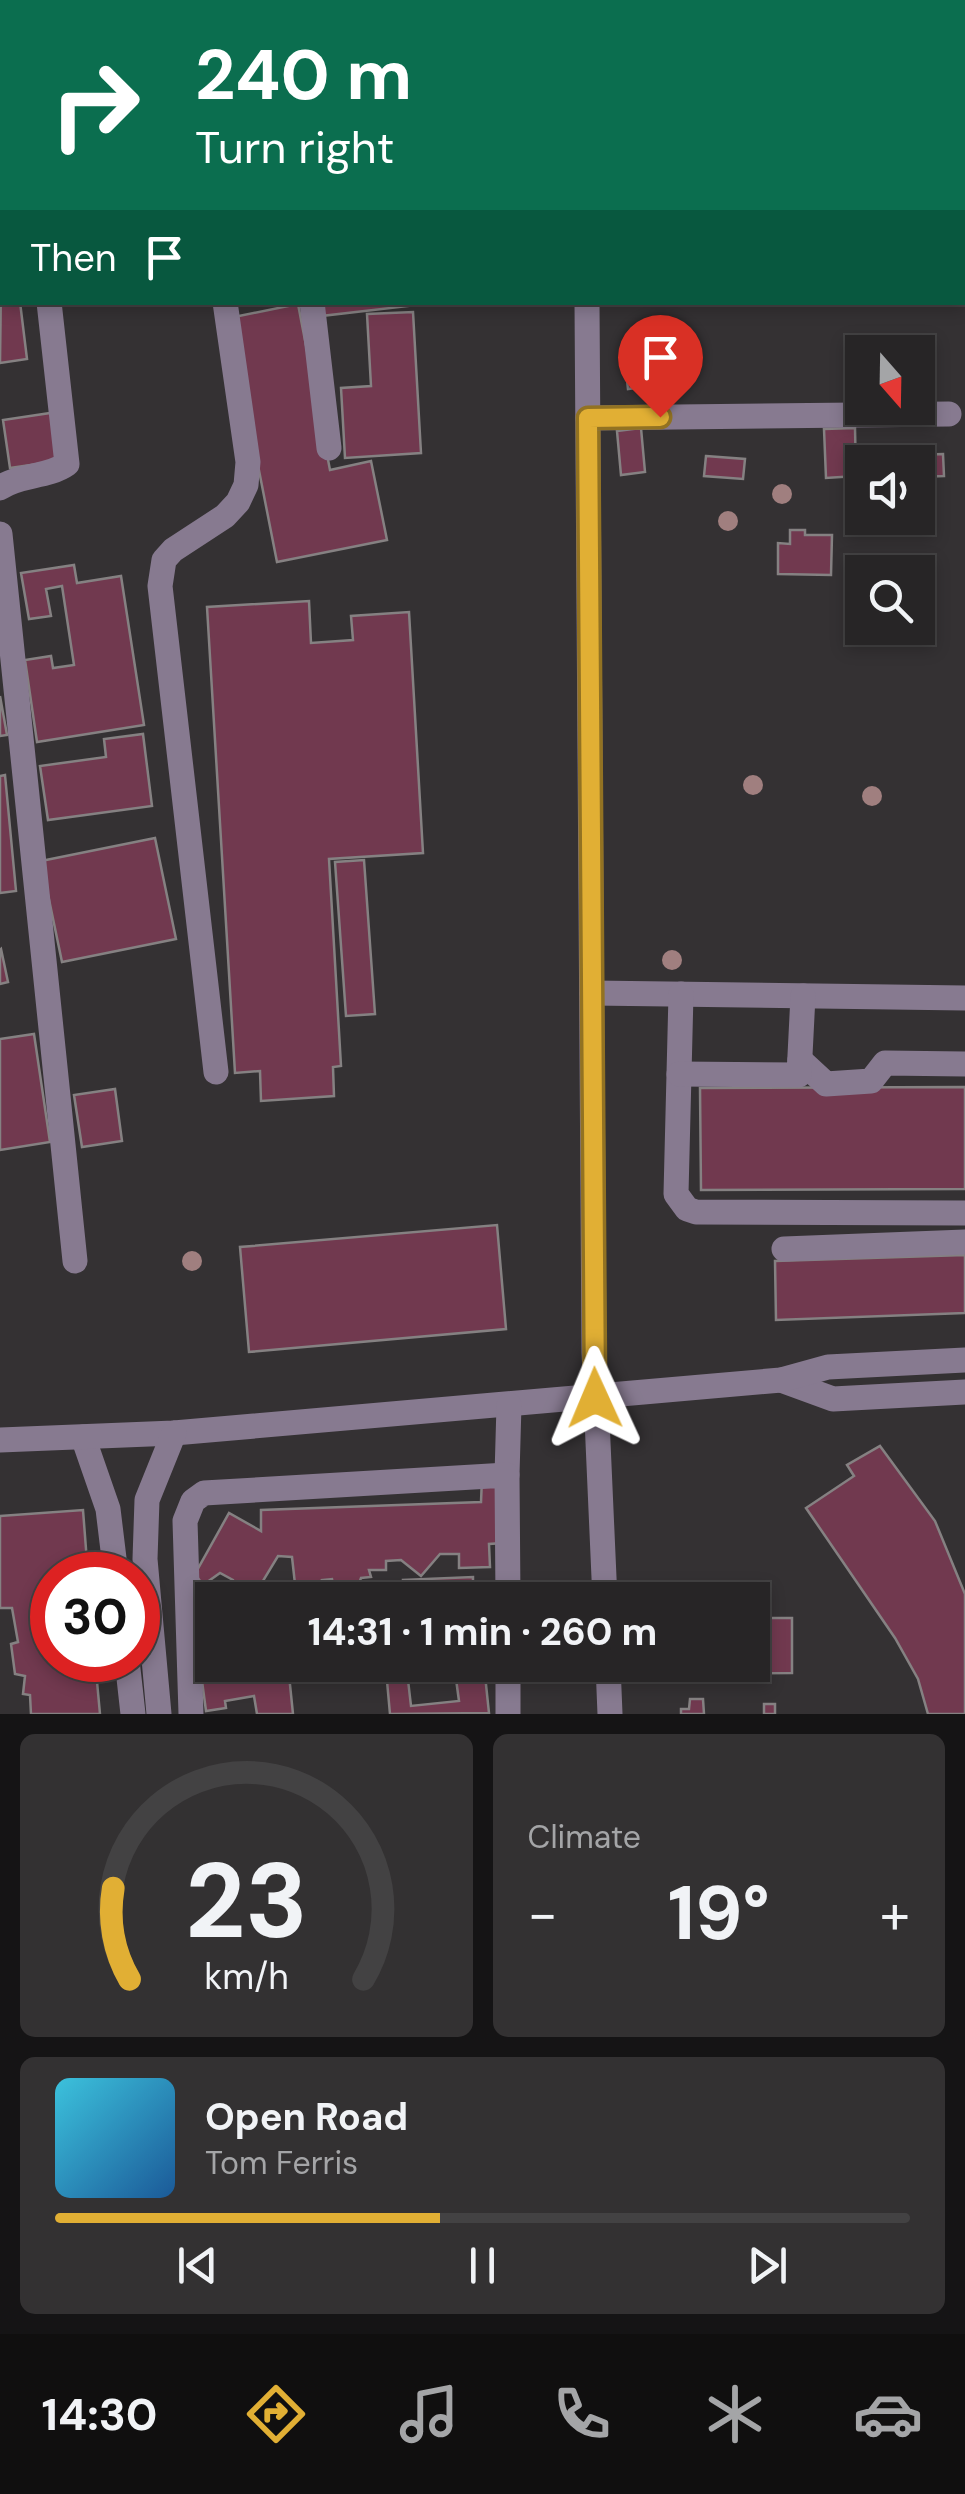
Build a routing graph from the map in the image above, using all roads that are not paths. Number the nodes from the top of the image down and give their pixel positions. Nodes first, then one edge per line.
1 (49, 305) edge
2 (224, 305) edge
3 (312, 305) edge
4 (587, 305) edge
5 (949, 414) dead end
6 (588, 418) junction
7 (329, 448) dead end
8 (0, 488) edge
9 (0, 534) edge
10 (592, 993) junction
11 (681, 994) junction
12 (803, 996) junction
13 (965, 998) edge
14 (800, 1060) junction
15 (965, 1064) edge
16 (216, 1072) dead end
17 (679, 1074) junction
18 (965, 1212) edge
19 (965, 1242) edge
20 (784, 1249) dead end
21 (74, 1261) dead end
22 (965, 1360) edge
23 (781, 1380) junction
24 (965, 1392) edge
25 (595, 1398) junction
26 (509, 1405) junction
27 (174, 1433) junction
28 (83, 1436) junction
29 (0, 1440) edge
30 (507, 1475) junction
31 (148, 1500) junction
32 (185, 1521) junction
33 (113, 1552) edge
34 (508, 1582) edge
35 (604, 1582) edge
36 (129, 1682) edge
37 (508, 1682) edge
38 (609, 1682) edge
39 (132, 1714) edge
40 (159, 1714) edge
41 (191, 1714) edge
42 (508, 1714) edge
43 (610, 1714) edge

1 - 8 street
2 - 16 street
3 - 7 street
4 - 6 street
5 - 6 street
6 - 10 street
9 - 21 street
10 - 11 street
10 - 25 street
11 - 12 street
11 - 17 street
12 - 13 street
12 - 14 street
14 - 15 street
14 - 17 street
17 - 18 street
19 - 20 street
22 - 23 street
23 - 24 street
23 - 25 street
25 - 26 street
25 - 35 street
26 - 27 street
26 - 30 street
27 - 28 street
27 - 31 street
28 - 29 street
28 - 33 street
30 - 32 street
30 - 34 street
31 - 32 street
31 - 40 street
32 - 41 street
36 - 39 street
37 - 42 street
38 - 43 street

